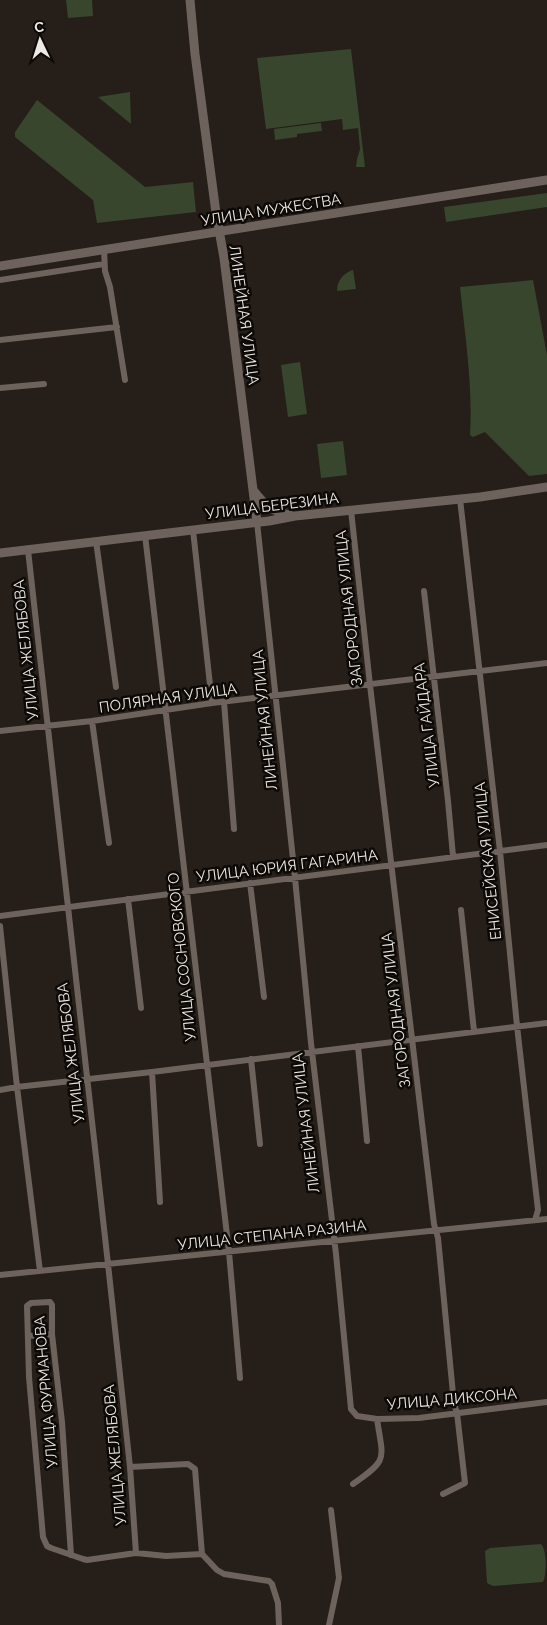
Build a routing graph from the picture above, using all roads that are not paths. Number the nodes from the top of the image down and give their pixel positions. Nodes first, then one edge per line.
1 (190, 0) edge
2 (547, 180) edge
3 (219, 231) junction
4 (104, 249) junction
5 (104, 264) junction
6 (0, 266) edge
7 (0, 280) edge
8 (117, 327) junction
9 (0, 340) edge
10 (124, 380) dead end
11 (44, 384) dead end
12 (0, 388) edge
13 (547, 487) edge
14 (253, 489) junction
15 (460, 499) junction
16 (351, 510) junction
17 (295, 516) junction
18 (257, 522) junction
19 (193, 530) junction
20 (145, 535) junction
21 (96, 541) junction
22 (28, 550) junction
23 (0, 553) edge
24 (424, 591) dead end
25 (547, 663) edge
26 (479, 672) junction
27 (434, 677) junction
28 (370, 685) junction
29 (116, 687) dead end
30 (276, 696) junction
31 (224, 702) junction
32 (212, 703) junction
33 (165, 710) junction
34 (92, 721) junction
35 (47, 726) junction
36 (0, 731) edge
37 (234, 829) dead end
38 (109, 843) dead end
39 (547, 845) edge
40 (500, 851) junction
41 (453, 856) junction
42 (392, 864) junction
43 (295, 878) junction
44 (250, 883) junction
45 (187, 891) junction
46 (128, 899) junction
47 (67, 908) junction
48 (461, 910) dead end
49 (0, 916) edge
50 (0, 926) edge
51 (264, 997) dead end
52 (141, 1008) dead end
53 (547, 1023) edge
54 (517, 1026) junction
55 (474, 1031) junction
56 (412, 1038) junction
57 (358, 1046) junction
58 (312, 1052) junction
59 (251, 1059) junction
60 (206, 1064) junction
61 (152, 1072) junction
62 (87, 1078) junction
63 (17, 1086) junction
64 (0, 1090) edge
65 (367, 1142) dead end
66 (260, 1144) dead end
67 (160, 1202) dead end
68 (535, 1220) junction
69 (547, 1220) edge
70 (436, 1231) junction
71 (334, 1242) junction
72 (229, 1252) junction
73 (108, 1264) junction
74 (40, 1271) junction
75 (0, 1275) edge
76 (52, 1334) junction
77 (29, 1336) junction
78 (240, 1378) dead end
79 (547, 1402) edge
80 (457, 1413) junction
81 (377, 1419) junction
82 (130, 1467) junction
83 (353, 1484) dead end
84 (443, 1494) dead end
85 (331, 1510) dead end
86 (136, 1553) junction
87 (202, 1554) junction
88 (71, 1555) junction
89 (279, 1625) edge
90 (329, 1625) edge

1 - 3 street, ЛИНЕЙНАЯ УЛИЦА
2 - 3 street, УЛИЦА МУЖЕСТВА
3 - 4 street, УЛИЦА МУЖЕСТВА
3 - 14 street, ЛИНЕЙНАЯ УЛИЦА
4 - 5 street
4 - 6 street, УЛИЦА МУЖЕСТВА
5 - 7 street
5 - 8 street
8 - 9 street
8 - 10 street
11 - 12 street
13 - 15 street, УЛИЦА БЕРЕЗИНА
14 - 17 street
14 - 18 street, ЛИНЕЙНАЯ УЛИЦА
15 - 16 street, УЛИЦА БЕРЕЗИНА
15 - 26 street, ЕНИСЕЙСКАЯ УЛИЦА
16 - 17 street, УЛИЦА БЕРЕЗИНА
16 - 28 street, ЗАГОРОДНАЯ УЛИЦА
17 - 18 street, УЛИЦА БЕРЕЗИНА
18 - 19 street, УЛИЦА БЕРЕЗИНА
18 - 30 street, ЛИНЕЙНАЯ УЛИЦА
19 - 20 street, УЛИЦА БЕРЕЗИНА
19 - 32 street
20 - 21 street, УЛИЦА БЕРЕЗИНА
20 - 33 street, УЛИЦА СОСНОВСКОГО
21 - 22 street, УЛИЦА БЕРЕЗИНА
21 - 29 street
22 - 23 street, УЛИЦА БЕРЕЗИНА
22 - 35 street, УЛИЦА ЖЕЛЯБОВА
24 - 27 street, УЛИЦА ГАЙДАРА
25 - 26 street, ПОЛЯРНАЯ УЛИЦА
26 - 27 street, ПОЛЯРНАЯ УЛИЦА
26 - 40 street, ЕНИСЕЙСКАЯ УЛИЦА
27 - 28 street, ПОЛЯРНАЯ УЛИЦА
27 - 41 street, УЛИЦА ГАЙДАРА
28 - 30 street, ПОЛЯРНАЯ УЛИЦА
28 - 42 street, ЗАГОРОДНАЯ УЛИЦА
30 - 31 street, ПОЛЯРНАЯ УЛИЦА
30 - 43 street, ЛИНЕЙНАЯ УЛИЦА
31 - 32 street, ПОЛЯРНАЯ УЛИЦА
31 - 37 street
32 - 33 street, ПОЛЯРНАЯ УЛИЦА
33 - 34 street, ПОЛЯРНАЯ УЛИЦА
33 - 45 street, УЛИЦА СОСНОВСКОГО
34 - 35 street, ПОЛЯРНАЯ УЛИЦА
34 - 38 street
35 - 36 street, ПОЛЯРНАЯ УЛИЦА
35 - 47 street, УЛИЦА ЖЕЛЯБОВА
39 - 40 street, УЛИЦА ЮРИЯ ГАГАРИНА
40 - 41 street, УЛИЦА ЮРИЯ ГАГАРИНА
40 - 54 street, ЕНИСЕЙСКАЯ УЛИЦА
41 - 42 street, УЛИЦА ЮРИЯ ГАГАРИНА
42 - 43 street, УЛИЦА ЮРИЯ ГАГАРИНА
42 - 56 street, ЗАГОРОДНАЯ УЛИЦА
43 - 44 street, УЛИЦА ЮРИЯ ГАГАРИНА
43 - 58 street, ЛИНЕЙНАЯ УЛИЦА
44 - 45 street, УЛИЦА ЮРИЯ ГАГАРИНА
44 - 51 street
45 - 46 street, УЛИЦА ЮРИЯ ГАГАРИНА
45 - 60 street, УЛИЦА СОСНОВСКОГО
46 - 47 street, УЛИЦА ЮРИЯ ГАГАРИНА
46 - 52 street
47 - 49 street, УЛИЦА ЮРИЯ ГАГАРИНА
47 - 62 street, УЛИЦА ЖЕЛЯБОВА
48 - 55 street
50 - 63 street
53 - 54 street
54 - 55 street
54 - 68 street, ЕНИСЕЙСКАЯ УЛИЦА
55 - 56 street
56 - 57 street
56 - 70 street, ЗАГОРОДНАЯ УЛИЦА
57 - 58 street
57 - 65 street
58 - 59 street
58 - 71 street, ЛИНЕЙНАЯ УЛИЦА
59 - 60 street
59 - 66 street
60 - 61 street
60 - 72 street, УЛИЦА СОСНОВСКОГО
61 - 62 street
61 - 67 street
62 - 63 street
62 - 73 street, УЛИЦА ЖЕЛЯБОВА
63 - 64 street
63 - 74 street
68 - 69 street, УЛИЦА СТЕПАНА РАЗИНА
68 - 70 street, УЛИЦА СТЕПАНА РАЗИНА
70 - 71 street, УЛИЦА СТЕПАНА РАЗИНА
70 - 80 street, ЗАГОРОДНАЯ УЛИЦА
71 - 72 street, УЛИЦА СТЕПАНА РАЗИНА
71 - 81 street, ЛИНЕЙНАЯ УЛИЦА
72 - 73 street, УЛИЦА СТЕПАНА РАЗИНА
72 - 78 street, УЛИЦА СОСНОВСКОГО
73 - 74 street, УЛИЦА СТЕПАНА РАЗИНА
73 - 82 street, УЛИЦА ЖЕЛЯБОВА
74 - 75 street, УЛИЦА СТЕПАНА РАЗИНА
76 - 77 street
76 - 77 street, УЛИЦА ФУРМАНОВА
76 - 88 street, УЛИЦА ФУРМАНОВА
77 - 88 street, УЛИЦА ФУРМАНОВА
79 - 80 street, УЛИЦА ДИКСОНА
80 - 81 street, УЛИЦА ДИКСОНА
80 - 84 street, ЗАГОРОДНАЯ УЛИЦА
81 - 83 street, УЛИЦА ДИКСОНА
82 - 86 street, УЛИЦА ЖЕЛЯБОВА
82 - 87 street
85 - 90 street
86 - 87 street
86 - 88 street
87 - 89 street

